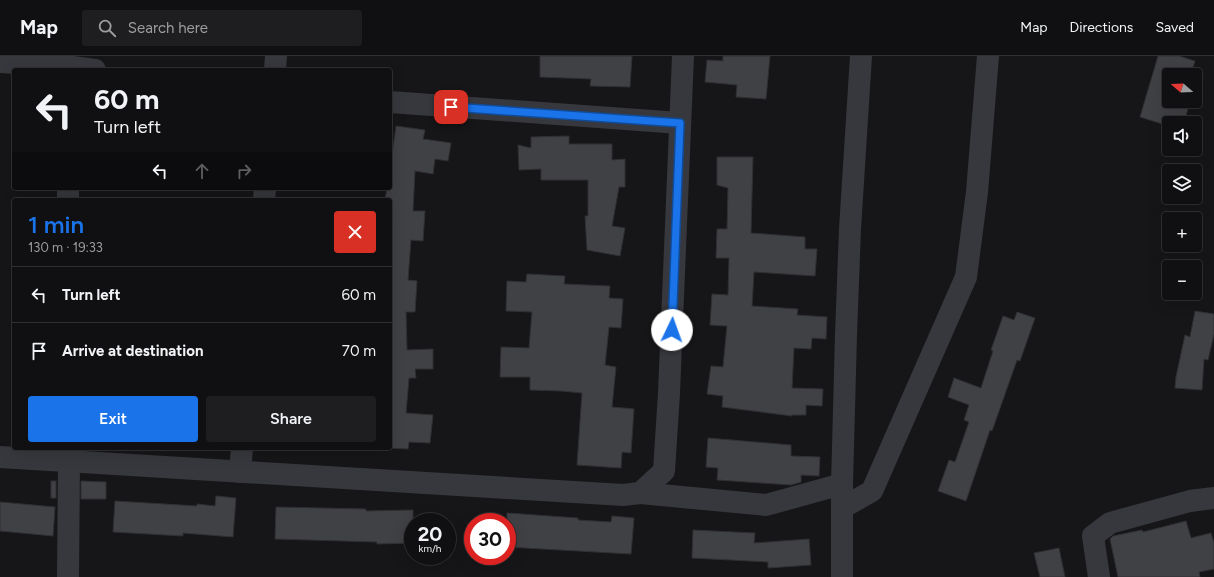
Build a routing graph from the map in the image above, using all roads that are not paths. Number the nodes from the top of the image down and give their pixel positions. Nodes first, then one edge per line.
1 (276, 56) edge
2 (683, 56) edge
3 (862, 56) edge
4 (988, 56) edge
5 (0, 62) edge
6 (72, 64) edge
7 (87, 68) edge
8 (275, 68) edge
9 (392, 102) edge
10 (680, 123) junction
11 (242, 450) edge
12 (0, 457) edge
13 (62, 457) edge
14 (240, 472) junction
15 (842, 484) junction
16 (640, 493) junction
17 (1214, 498) edge
18 (842, 508) junction
19 (68, 577) edge
20 (842, 577) edge
21 (1099, 577) edge

1 - 8 street
2 - 10 street
3 - 15 street
4 - 18 street
5 - 6 street
6 - 7 street
9 - 10 street
10 - 16 street
11 - 14 street
12 - 13 street
13 - 14 street
13 - 19 street
14 - 16 street
15 - 16 street
15 - 18 street
17 - 21 street
18 - 20 street

